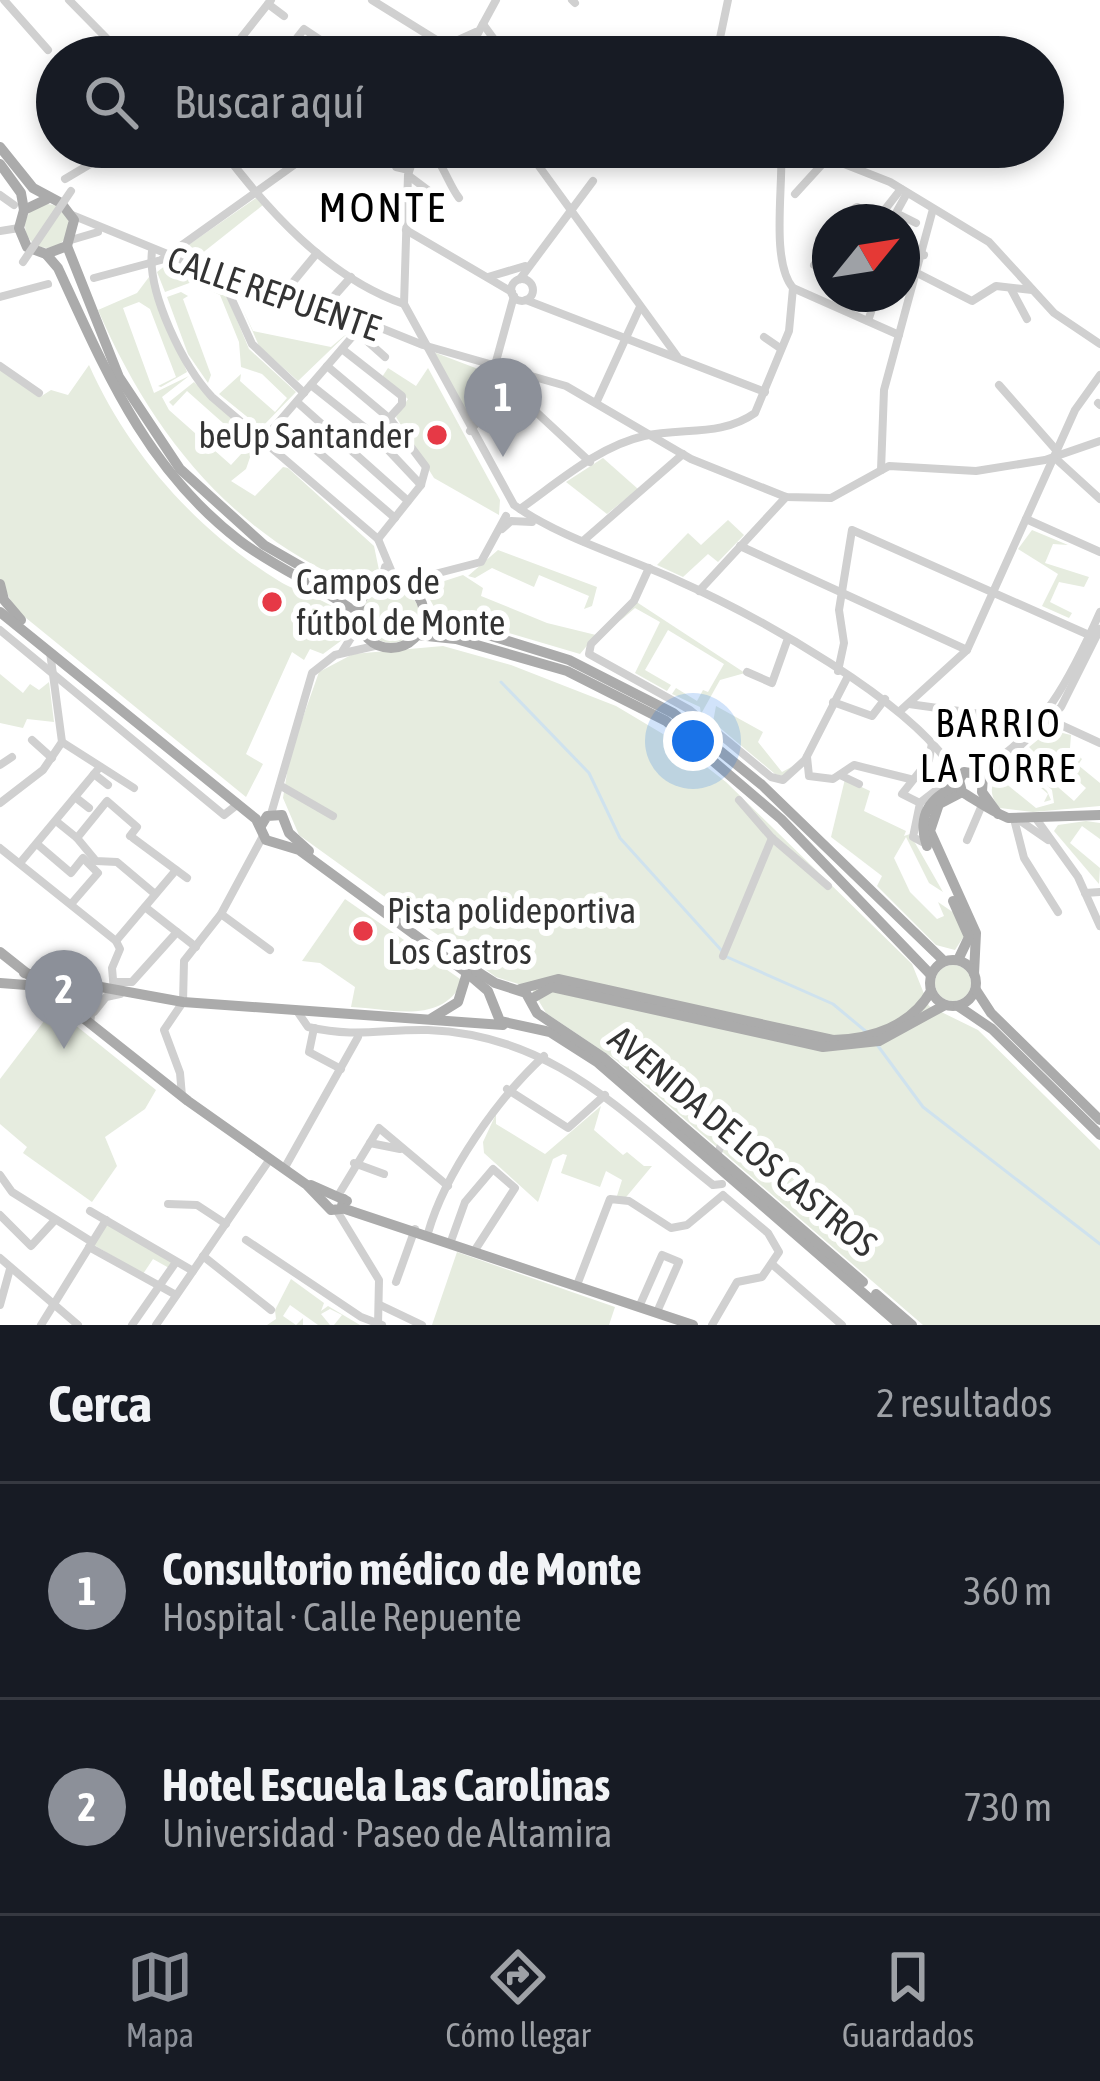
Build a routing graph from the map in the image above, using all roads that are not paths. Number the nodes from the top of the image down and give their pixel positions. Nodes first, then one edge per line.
1 (69, 0) edge
2 (372, 0) edge
3 (728, 0) edge
4 (5, 1) edge
5 (270, 2) edge
6 (492, 2) edge
7 (284, 16) dead end
8 (480, 28) junction
9 (36, 36) edge
10 (104, 36) edge
11 (243, 36) edge
12 (430, 36) edge
13 (465, 36) edge
14 (476, 36) edge
15 (487, 36) edge
16 (720, 36) edge
17 (0, 147) edge
18 (0, 164) edge
19 (84, 168) edge
20 (237, 168) edge
21 (290, 168) edge
22 (399, 168) edge
23 (410, 168) edge
24 (441, 168) edge
25 (539, 168) edge
26 (782, 168) edge
27 (819, 168) edge
28 (849, 168) edge
29 (409, 172) junction
30 (65, 179) dead end
31 (593, 181) dead end
32 (71, 191) dead end
33 (904, 191) junction
34 (256, 192) junction
35 (795, 194) dead end
36 (0, 195) edge
37 (437, 196) dead end
38 (460, 198) dead end
39 (47, 199) junction
40 (892, 204) edge
41 (899, 204) edge
42 (19, 207) junction
43 (933, 208) junction
44 (570, 213) junction
45 (71, 214) junction
46 (19, 228) junction
47 (406, 230) junction
48 (0, 231) edge
49 (105, 232) junction
50 (69, 243) junction
51 (317, 253) junction
52 (46, 254) junction
53 (920, 254) edge
54 (923, 255) junction
55 (151, 256) junction
56 (165, 256) junction
57 (536, 258) junction
58 (23, 262) dead end
59 (526, 266) junction
60 (920, 269) edge
61 (920, 275) edge
62 (351, 277) junction
63 (487, 277) junction
64 (94, 278) dead end
65 (222, 279) junction
66 (48, 284) dead end
67 (237, 285) junction
68 (532, 286) junction
69 (793, 288) junction
70 (1011, 288) junction
71 (1034, 290) junction
72 (518, 292) junction
73 (0, 297) edge
74 (279, 299) junction
75 (234, 300) junction
76 (328, 304) dead end
77 (404, 304) junction
78 (640, 307) junction
79 (557, 311) junction
80 (871, 312) edge
81 (906, 312) edge
82 (1027, 319) dead end
83 (366, 321) junction
84 (868, 321) junction
85 (357, 332) junction
86 (899, 334) junction
87 (626, 337) junction
88 (764, 337) dead end
89 (1100, 344) edge
90 (423, 345) junction
91 (780, 348) junction
92 (342, 349) junction
93 (677, 356) junction
94 (385, 357) dead end
95 (0, 366) edge
96 (327, 366) junction
97 (499, 366) junction
98 (1100, 375) edge
99 (311, 385) junction
100 (999, 385) dead end
101 (501, 392) junction
102 (765, 392) junction
103 (39, 393) dead end
104 (300, 397) junction
105 (597, 401) junction
106 (390, 418) junction
107 (281, 420) junction
108 (470, 431) junction
109 (652, 434) junction
110 (374, 435) junction
111 (264, 439) junction
112 (1100, 441) edge
113 (682, 454) junction
114 (1055, 454) junction
115 (590, 462) junction
116 (881, 470) junction
117 (421, 485) junction
118 (786, 496) junction
119 (1100, 499) edge
120 (409, 501) junction
121 (514, 513) junction
122 (394, 518) junction
123 (1026, 519) junction
124 (378, 539) junction
125 (584, 541) junction
126 (740, 546) junction
127 (1100, 552) edge
128 (386, 559) junction
129 (649, 568) junction
130 (436, 575) junction
131 (381, 583) junction
132 (399, 583) junction
133 (0, 584) edge
134 (699, 591) junction
135 (366, 592) junction
136 (993, 592) junction
137 (841, 595) junction
138 (420, 600) junction
139 (1, 606) edge
140 (1100, 612) edge
141 (424, 615) junction
142 (359, 619) junction
143 (1100, 629) edge
144 (0, 630) edge
145 (417, 635) junction
146 (1089, 635) junction
147 (788, 641) junction
148 (379, 645) junction
149 (967, 650) junction
150 (50, 652) junction
151 (341, 652) junction
152 (747, 672) dead end
153 (52, 674) junction
154 (843, 674) junction
155 (66, 687) junction
156 (55, 698) junction
157 (886, 700) junction
158 (833, 701) junction
159 (904, 707) junction
160 (995, 716) dead end
161 (1047, 718) junction
162 (139, 724) junction
163 (128, 738) junction
164 (32, 740) dead end
165 (62, 742) junction
166 (932, 742) junction
167 (1100, 743) edge
168 (806, 756) junction
169 (12, 757) dead end
170 (52, 758) junction
171 (0, 765) edge
172 (96, 771) junction
173 (912, 774) junction
174 (842, 776) junction
175 (859, 784) dead end
176 (108, 785) dead end
177 (971, 786) junction
178 (0, 787) edge
179 (134, 788) dead end
180 (281, 790) junction
181 (75, 797) junction
182 (4, 799) edge
183 (739, 800) dead end
184 (920, 802) junction
185 (238, 804) junction
186 (89, 808) dead end
187 (1100, 815) edge
188 (333, 817) dead end
189 (1055, 817) junction
190 (1017, 820) junction
191 (1037, 820) junction
192 (56, 821) junction
193 (273, 828) junction
194 (970, 837) dead end
195 (77, 838) junction
196 (772, 838) junction
197 (1048, 839) junction
198 (37, 844) junction
199 (926, 844) junction
200 (0, 848) edge
201 (20, 862) junction
202 (176, 870) junction
203 (187, 878) dead end
204 (828, 886) dead end
205 (1100, 892) edge
206 (1085, 893) junction
207 (155, 894) junction
208 (72, 903) junction
209 (145, 907) junction
210 (1058, 912) dead end
211 (221, 914) junction
212 (1100, 926) edge
213 (177, 932) junction
214 (116, 941) junction
215 (196, 946) junction
216 (270, 950) dead end
217 (0, 952) edge
218 (723, 956) dead end
219 (11, 961) junction
220 (951, 961) junction
221 (467, 973) junction
222 (974, 974) junction
223 (931, 975) junction
224 (22, 979) junction
225 (1, 983) edge
226 (184, 985) junction
227 (40, 986) junction
228 (89, 988) junction
229 (514, 988) junction
230 (117, 989) junction
231 (976, 990) junction
232 (931, 991) junction
233 (177, 1001) junction
234 (532, 1002) junction
235 (201, 1004) junction
236 (494, 1005) junction
237 (952, 1006) junction
238 (297, 1010) junction
239 (92, 1018) junction
240 (421, 1019) junction
241 (457, 1021) junction
242 (521, 1024) junction
243 (506, 1025) junction
244 (314, 1028) junction
245 (888, 1033) junction
246 (358, 1037) junction
247 (827, 1044) junction
248 (544, 1056) junction
249 (339, 1073) junction
250 (626, 1086) junction
251 (507, 1089) junction
252 (182, 1096) junction
253 (610, 1098) junction
254 (733, 1119) dead end
255 (1100, 1120) edge
256 (1100, 1136) edge
257 (370, 1142) junction
258 (392, 1143) junction
259 (698, 1149) junction
260 (717, 1155) junction
261 (270, 1159) junction
262 (690, 1162) junction
263 (354, 1163) junction
264 (284, 1169) junction
265 (384, 1174) dead end
266 (0, 1175) edge
267 (448, 1186) junction
268 (724, 1186) junction
269 (336, 1201) junction
270 (168, 1204) dead end
271 (89, 1211) dead end
272 (1, 1218) edge
273 (55, 1220) junction
274 (106, 1220) junction
275 (226, 1224) junction
276 (421, 1231) junction
277 (246, 1240) dead end
278 (451, 1241) junction
279 (90, 1244) junction
280 (475, 1250) junction
281 (203, 1256) junction
282 (0, 1258) edge
283 (176, 1262) junction
284 (773, 1265) junction
285 (10, 1269) junction
286 (193, 1271) junction
287 (396, 1282) dead end
288 (577, 1285) junction
289 (159, 1286) junction
290 (176, 1295) junction
291 (0, 1305) edge
292 (53, 1305) junction
293 (380, 1305) junction
294 (640, 1306) junction
295 (271, 1310) dead end
296 (657, 1312) junction
297 (363, 1321) edge
298 (40, 1325) edge
299 (77, 1325) edge
300 (132, 1325) edge
301 (157, 1325) edge
302 (380, 1325) edge
303 (422, 1325) edge
304 (693, 1325) edge
305 (712, 1325) edge
306 (842, 1325) edge
307 (900, 1325) edge
308 (912, 1325) edge

1 - 10 street
2 - 12 street
3 - 16 street
4 - 9 street
5 - 7 street
5 - 11 street
6 - 8 street
8 - 13 street
8 - 14 street
8 - 15 street
17 - 39 main road
18 - 42 main road
19 - 30 street
20 - 34 street
21 - 34 street
22 - 29 street
23 - 29 street
24 - 38 street
25 - 44 street
26 - 69 street
27 - 35 street
28 - 33 street
29 - 37 street
29 - 47 street
31 - 44 street
32 - 58 street, bridge
33 - 40 street
33 - 41 street
33 - 43 street
34 - 51 street
34 - 56 street
36 - 42 street
39 - 42 main road
39 - 45 main road
42 - 46 main road
43 - 54 street
43 - 71 street
44 - 57 street
44 - 78 street
45 - 49 street, CALLE REPUENTE
45 - 50 main road
46 - 48 street
46 - 52 main road
47 - 63 street
47 - 77 street
49 - 50 street
49 - 55 street, CALLE REPUENTE
50 - 52 main road
50 - 135 main road
51 - 62 street
51 - 74 street
52 - 142 main road
53 - 54 street
54 - 60 street
55 - 56 street, CALLE REPUENTE
55 - 64 street
55 - 111 street
56 - 65 street, CALLE REPUENTE
57 - 59 street
57 - 68 street
59 - 63 street
59 - 72 street
61 - 70 street
62 - 76 street
62 - 77 street
63 - 72 street
65 - 67 street, CALLE REPUENTE
65 - 75 street
66 - 73 street
67 - 74 street, CALLE REPUENTE
67 - 75 street
68 - 72 street
68 - 72 street
68 - 79 street
69 - 84 street
69 - 91 street
70 - 71 street
70 - 82 street
71 - 89 street
72 - 79 street
72 - 97 street
74 - 83 street, CALLE REPUENTE
75 - 104 street
77 - 90 street
78 - 87 street
78 - 93 street
79 - 87 street
80 - 84 street
81 - 86 street
83 - 85 street
83 - 90 street, CALLE REPUENTE
84 - 86 street
85 - 92 street
85 - 94 street
86 - 116 street
87 - 93 street
87 - 105 street
88 - 91 street
90 - 97 street
90 - 108 street, CALLE REPUENTE
91 - 102 street
92 - 96 street
92 - 106 street
93 - 102 street
95 - 103 street
96 - 99 street
96 - 106 street
97 - 101 street
97 - 105 street
98 - 114 street
99 - 104 street
99 - 110 street
100 - 114 street
101 - 108 street
101 - 115 street
102 - 109 street
104 - 107 street
104 - 120 street
105 - 109 street
106 - 110 street
106 - 117 street
107 - 111 street
107 - 122 street
108 - 121 street, CALLE REPUENTE
109 - 113 street
109 - 115 street
110 - 117 street
111 - 124 street
112 - 114 street
113 - 118 street
113 - 125 street
114 - 116 street
114 - 119 street
114 - 123 street
115 - 121 street
116 - 118 street
117 - 120 street
118 - 126 street
120 - 122 street
121 - 125 street
121 - 130 street
122 - 124 street
123 - 127 street
123 - 136 street
124 - 128 street
125 - 129 street
126 - 134 street
126 - 137 street
128 - 131 street
128 - 132 street
129 - 134 street
129 - 168 street
130 - 132 street
130 - 138 street
131 - 132 main road
131 - 135 main road
132 - 138 main road
133 - 139 main road
134 - 147 street
135 - 142 main road
136 - 137 street
136 - 146 street
136 - 149 street
137 - 149 street
137 - 154 street
138 - 141 main road
139 - 150 main road
139 - 193 main road
140 - 146 street
141 - 145 main road
141 - 220 main road
142 - 148 main road
142 - 151 street
143 - 161 street
144 - 153 street
145 - 148 main road
145 - 223 main road
146 - 161 street
147 - 152 street
147 - 154 street
148 - 151 street
149 - 159 street
150 - 153 street
150 - 162 main road
151 - 180 street
153 - 155 street
153 - 156 street
154 - 157 street
154 - 158 street
155 - 156 street
155 - 163 street
156 - 165 street
157 - 158 street
157 - 159 street
158 - 168 street
159 - 160 street
159 - 166 street
161 - 167 street
161 - 177 street
162 - 163 street
162 - 185 main road
163 - 185 street
164 - 170 street
165 - 170 street
165 - 172 street
166 - 173 street
166 - 177 street
168 - 174 street
169 - 171 street
170 - 182 street
172 - 176 street
172 - 179 street
172 - 181 street
173 - 174 street
173 - 184 street
173 - 184 street
174 - 175 street
177 - 190 main road
177 - 194 street
177 - 199 main road
177 - 222 main road
178 - 182 street
180 - 188 street
180 - 193 street
181 - 186 street
181 - 192 street
183 - 196 street
184 - 199 street
185 - 193 main road
187 - 189 main road
189 - 191 main road
189 - 197 street
190 - 191 main road
190 - 197 street
190 - 210 street
191 - 197 street
192 - 195 street
192 - 198 street
193 - 211 street
193 - 221 main road
193 - 229 main road
195 - 202 street
195 - 207 street
196 - 204 street
196 - 218 street
197 - 206 street
198 - 201 street
198 - 208 street
199 - 220 main road
200 - 201 street
201 - 208 street
202 - 203 street
202 - 207 street
205 - 206 street
206 - 212 street
207 - 209 street
208 - 214 street
209 - 213 street
209 - 214 street
211 - 215 street
211 - 216 street
213 - 215 street
213 - 230 street
214 - 230 street
215 - 226 street
217 - 219 main road
219 - 224 main road
219 - 225 main road
220 - 222 main road
220 - 223 main road
221 - 236 main road
221 - 240 main road
222 - 231 main road
223 - 232 main road
224 - 225 main road
224 - 227 main road
224 - 228 main road
226 - 233 street
226 - 235 street
227 - 228 main road
227 - 239 main road
228 - 230 main road
228 - 239 street
229 - 234 main road, AVENIDA DE LOS CASTROS
229 - 236 main road
229 - 247 main road
230 - 233 main road
230 - 239 street
231 - 237 main road
231 - 255 main road
232 - 237 main road
232 - 245 main road
233 - 235 main road
233 - 252 street
234 - 242 main road
234 - 247 main road
234 - 260 main road, AVENIDA DE LOS CASTROS
235 - 238 main road
236 - 241 main road
236 - 243 main road
237 - 245 main road
237 - 256 main road
238 - 240 main road
238 - 244 street
239 - 252 main road
240 - 241 main road
241 - 243 main road
242 - 243 main road
242 - 250 main road, AVENIDA DE LOS CASTROS
244 - 246 street, AVENIDA DE LOS CASTROS
244 - 249 street
245 - 247 main road
246 - 248 street, AVENIDA DE LOS CASTROS
246 - 249 street
248 - 251 street
248 - 253 street, AVENIDA DE LOS CASTROS
249 - 264 street
250 - 253 street, AVENIDA DE LOS CASTROS
250 - 259 main road, AVENIDA DE LOS CASTROS
251 - 253 street, AVENIDA DE LOS CASTROS
251 - 267 street
252 - 261 main road
253 - 262 street, AVENIDA DE LOS CASTROS
254 - 260 street
257 - 258 street
257 - 258 street
257 - 263 street
258 - 267 street
259 - 262 street, AVENIDA DE LOS CASTROS
259 - 268 main road, AVENIDA DE LOS CASTROS
260 - 308 main road, AVENIDA DE LOS CASTROS
261 - 264 main road
261 - 275 street
262 - 268 street, AVENIDA DE LOS CASTROS
263 - 265 street
263 - 269 street
264 - 269 main road
266 - 273 street
267 - 276 street
268 - 284 street
268 - 288 street
268 - 307 main road, AVENIDA DE LOS CASTROS
269 - 276 main road
269 - 293 street
270 - 275 street
271 - 274 street
272 - 273 street
273 - 279 street
274 - 279 street
274 - 283 street
275 - 281 street
276 - 278 main road
276 - 287 street
277 - 297 street
278 - 280 main road
278 - 280 street
279 - 289 street
279 - 292 street
280 - 288 main road
281 - 286 street
281 - 295 street
282 - 285 street
283 - 286 street
283 - 289 street
284 - 305 street
284 - 306 street
285 - 291 street
285 - 292 street
286 - 290 street
288 - 294 main road
289 - 290 street
289 - 300 street
290 - 301 street
292 - 298 street
292 - 299 street
293 - 302 street
293 - 303 street
294 - 296 main road
294 - 296 street
296 - 304 main road
297 - 302 street

